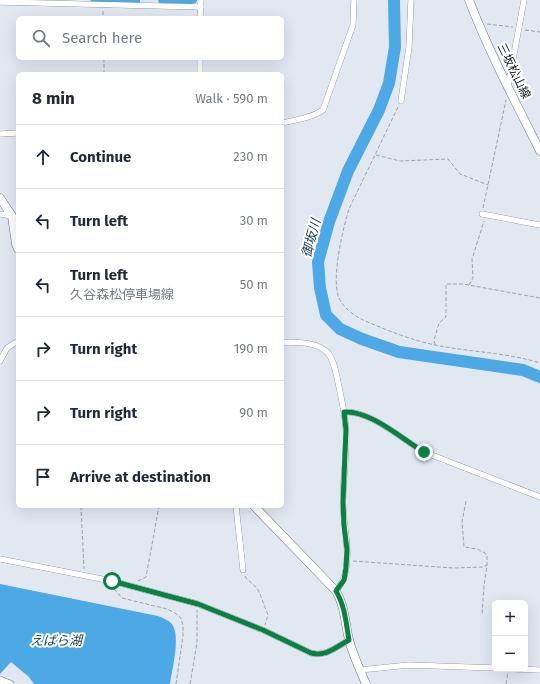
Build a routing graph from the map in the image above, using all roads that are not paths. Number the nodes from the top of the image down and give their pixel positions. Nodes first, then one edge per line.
1 (201, 0) edge
2 (354, 0) edge
3 (411, 0) edge
4 (469, 0) edge
5 (524, 0) edge
6 (0, 2) edge
7 (201, 7) junction
8 (200, 16) edge
9 (200, 60) edge
10 (200, 72) edge
11 (508, 87) junction
12 (401, 101) road end
13 (284, 123) edge
14 (16, 133) edge
15 (0, 134) edge
16 (540, 151) edge
17 (0, 198) edge
18 (0, 214) edge
19 (484, 215) road end
20 (12, 216) junction
21 (540, 225) edge
22 (16, 244) edge
23 (16, 341) edge
24 (284, 342) edge
25 (0, 361) edge
26 (344, 412) junction
27 (540, 497) edge
28 (236, 508) edge
29 (256, 508) edge
30 (0, 559) edge
31 (243, 570) road end
32 (336, 591) junction
33 (349, 640) junction
34 (492, 668) edge
35 (360, 670) junction
36 (528, 670) edge
37 (540, 670) edge
38 (0, 680) edge
39 (10, 684) edge
40 (366, 684) edge

1 - 7 street
2 - 13 street
3 - 12 street
4 - 11 main road, 三坂松山線
5 - 11 street
6 - 7 street
7 - 8 street
9 - 10 street
11 - 16 main road, 三坂松山線
14 - 15 street
17 - 20 main road
18 - 20 street
19 - 21 street
20 - 22 main road
23 - 25 street
24 - 26 street
26 - 27 street
26 - 32 street
28 - 31 street
29 - 32 main road
30 - 33 street
32 - 33 main road
33 - 35 main road
34 - 35 street
35 - 40 main road
36 - 37 street
38 - 39 street

